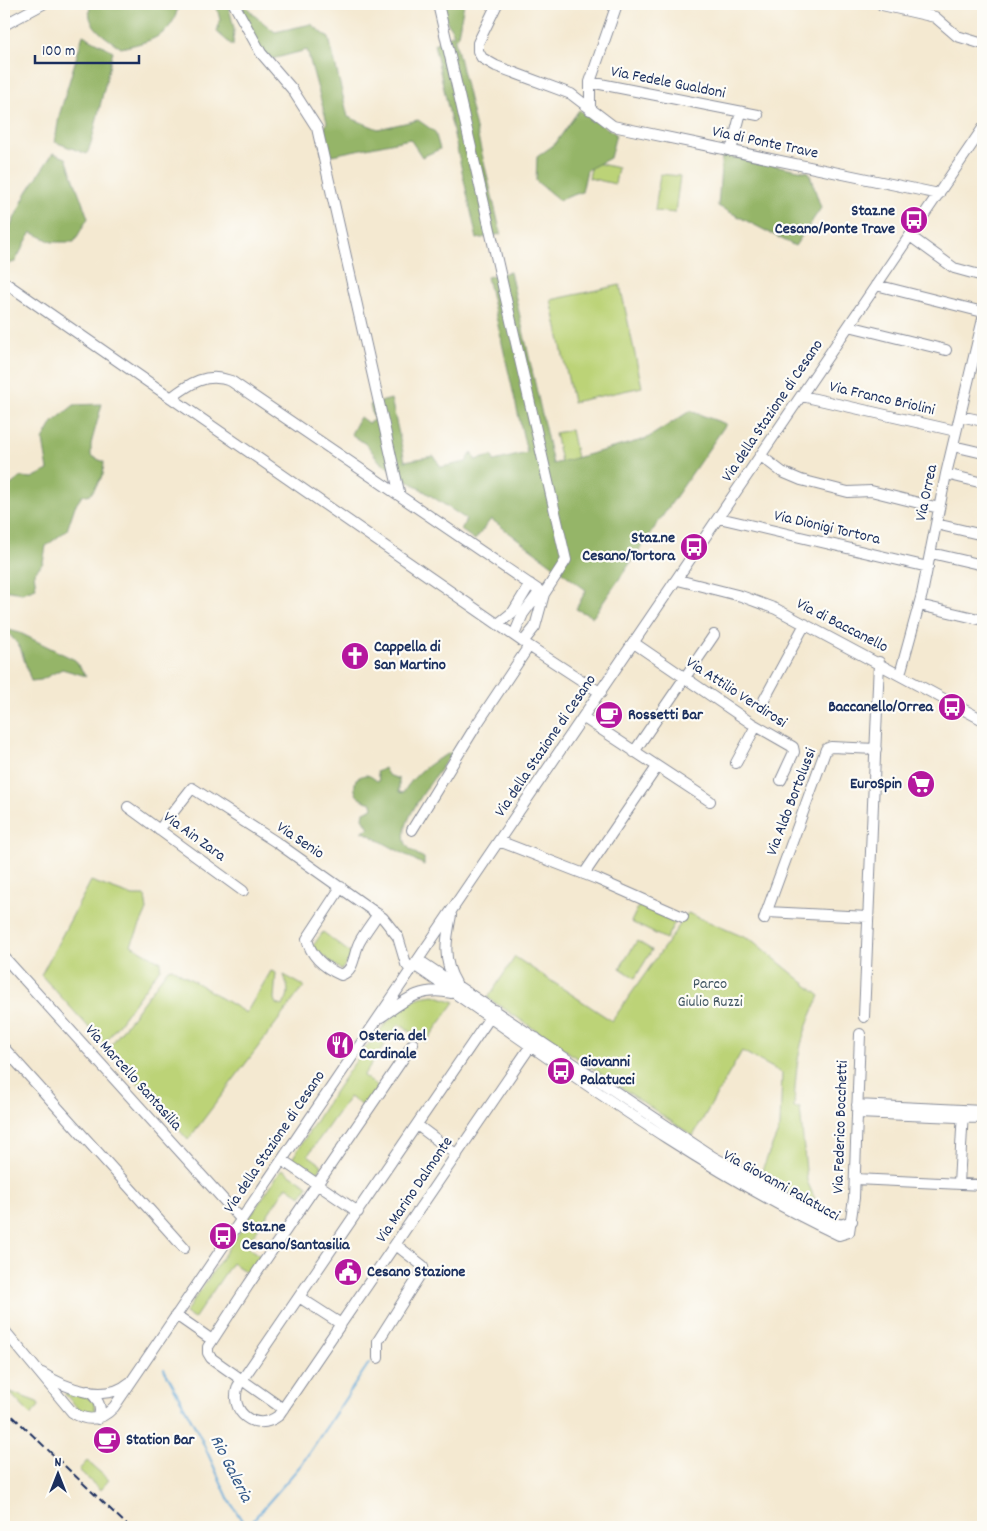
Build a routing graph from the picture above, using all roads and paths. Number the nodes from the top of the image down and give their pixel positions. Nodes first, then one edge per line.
1 (43, 4) edge
2 (234, 4) edge
3 (438, 4) edge
4 (497, 4) edge
5 (617, 4) edge
6 (882, 4) edge
7 (4, 25) edge
8 (983, 44) edge
9 (590, 82) junction
10 (590, 110) junction
11 (741, 112) junction
12 (758, 116) dead end
13 (983, 128) edge
14 (731, 151) junction
15 (939, 194) junction
16 (910, 236) junction
17 (983, 276) edge
18 (4, 282) edge
19 (876, 286) junction
20 (983, 312) edge
21 (983, 318) edge
22 (849, 326) junction
23 (946, 350) dead end
24 (802, 396) junction
25 (171, 398) junction
26 (960, 416) junction
27 (983, 421) edge
28 (956, 432) junction
29 (953, 446) junction
30 (983, 453) edge
31 (761, 456) junction
32 (946, 474) junction
33 (983, 482) edge
34 (400, 496) junction
35 (939, 508) junction
36 (720, 518) junction
37 (936, 524) junction
38 (983, 535) edge
39 (931, 552) junction
40 (983, 566) edge
41 (928, 567) junction
42 (678, 580) junction
43 (530, 584) junction
44 (542, 593) junction
45 (919, 605) junction
46 (983, 620) edge
47 (498, 624) junction
48 (805, 624) junction
49 (514, 635) junction
50 (714, 635) dead end
51 (526, 644) junction
52 (634, 644) junction
53 (879, 662) junction
54 (900, 674) junction
55 (684, 678) junction
56 (601, 693) junction
57 (764, 700) dead end
58 (584, 718) junction
59 (983, 720) edge
60 (756, 726) junction
61 (876, 749) junction
62 (634, 752) junction
63 (736, 763) dead end
64 (657, 767) junction
65 (781, 780) dead end
66 (710, 800) dead end
67 (128, 807) dead end
68 (159, 830) junction
69 (412, 830) dead end
70 (499, 841) junction
71 (584, 874) junction
72 (341, 887) junction
73 (243, 891) dead end
74 (453, 908) junction
75 (378, 914) junction
76 (682, 917) dead end
77 (868, 917) junction
78 (4, 957) edge
79 (414, 965) junction
80 (458, 990) junction
81 (492, 1014) junction
82 (864, 1017) dead end
83 (375, 1022) junction
84 (860, 1034) dead end
85 (534, 1041) junction
86 (413, 1044) dead end
87 (4, 1048) edge
88 (857, 1109) junction
89 (983, 1111) edge
90 (962, 1113) junction
91 (983, 1118) edge
92 (417, 1126) junction
93 (457, 1155) junction
94 (282, 1160) junction
95 (855, 1180) junction
96 (318, 1184) junction
97 (959, 1184) junction
98 (983, 1185) edge
99 (358, 1212) junction
100 (241, 1219) junction
101 (852, 1221) joint
102 (396, 1245) junction
103 (184, 1248) dead end
104 (299, 1297) junction
105 (176, 1315) junction
106 (341, 1324) junction
107 (4, 1330) edge
108 (212, 1340) junction
109 (378, 1358) dead end
110 (39, 1371) junction
111 (132, 1380) junction
112 (242, 1380) junction
113 (88, 1391) junction
114 (283, 1409) junction
115 (98, 1419) junction

1 - 7 street
2 - 34 street
3 - 44 street
4 - 10 street, Via di Ponte Trave
5 - 9 street
6 - 8 street
9 - 10 street
9 - 11 street, Via Fedele Gualdoni
10 - 14 street, Via di Ponte Trave
11 - 12 street, Via Fedele Gualdoni
11 - 14 street, Via Fedele Gualdoni
13 - 15 street, Via della Stazione di Cesano
14 - 15 street, Via di Ponte Trave
15 - 16 street, Via della Stazione di Cesano
16 - 17 street
16 - 19 street, Via della Stazione di Cesano
18 - 25 street
19 - 20 street
19 - 22 street, Via della Stazione di Cesano
21 - 26 street, Via Orrea
22 - 23 street
22 - 24 street, Via della Stazione di Cesano
24 - 28 street, Via Franco Briolini
24 - 31 street, Via della Stazione di Cesano
25 - 34 street
25 - 47 street
26 - 27 street
26 - 28 street, Via Orrea
28 - 29 street, Via Orrea
29 - 30 street
29 - 32 street, Via Orrea
31 - 35 street
31 - 36 street, Via della Stazione di Cesano
32 - 33 street
32 - 35 street, Via Orrea
34 - 43 street
35 - 37 street, Via Orrea
36 - 41 street, Via Dionigi Tortora
36 - 42 street, Via della Stazione di Cesano
37 - 38 street
37 - 39 street, Via Orrea
39 - 40 street
39 - 41 street, Via Orrea
41 - 45 street, Via Orrea
42 - 48 street, Via di Baccanello
42 - 52 street, Via della Stazione di Cesano
43 - 44 street
43 - 47 street
44 - 49 street
44 - 51 street
45 - 46 street
45 - 54 street, Via Orrea
47 - 49 street
48 - 53 street, Via di Baccanello
48 - 57 street
49 - 51 street
50 - 55 street
51 - 56 street
51 - 69 street
52 - 55 street, Via Attilio Verdirosi
52 - 56 street, Via della Stazione di Cesano
53 - 54 street, Via di Baccanello
53 - 61 street
54 - 59 street, Via di Baccanello
55 - 60 street, Via Attilio Verdirosi
55 - 62 street
56 - 58 street, Via della Stazione di Cesano
58 - 62 street
58 - 70 street, Via della Stazione di Cesano
60 - 63 street
60 - 65 street, Via Attilio Verdirosi
61 - 77 street
61 - 77 street, Via Aldo Bortolussi
62 - 64 street
64 - 66 street
64 - 71 street
67 - 68 street, Via Ain Zara
68 - 72 street, Via Senio
68 - 73 street, Via Ain Zara
70 - 71 street
70 - 74 street, Via della Stazione di Cesano
71 - 76 street
72 - 75 street, Via Senio
72 - 75 street
74 - 79 street, Via della Stazione di Cesano
74 - 80 street
75 - 79 street, Via Senio
77 - 82 street
78 - 100 street, Via Marcello Santasilia
79 - 80 street, Via Giovanni Palatucci
79 - 83 street, Via della Stazione di Cesano
80 - 81 street, Via Giovanni Palatucci
80 - 83 street
81 - 85 street, Via Giovanni Palatucci
81 - 92 street, Via Marino Dalmonte
83 - 94 street, Via della Stazione di Cesano
84 - 88 street, Via Federico Bocchetti
85 - 93 street, Via Marino Dalmonte
85 - 101 street, Via Giovanni Palatucci
86 - 96 street
87 - 103 street
88 - 90 street
88 - 95 street, Via Federico Bocchetti
89 - 90 street
90 - 91 street
90 - 97 street
92 - 93 street
92 - 99 street, Via Marino Dalmonte
93 - 102 street, Via Marino Dalmonte
94 - 96 street
94 - 100 street, Via della Stazione di Cesano
95 - 97 street
95 - 101 street, Via Federico Bocchetti
96 - 99 street
96 - 108 street
97 - 98 street
99 - 104 street, Via Marino Dalmonte
100 - 105 street, Via della Stazione di Cesano
102 - 106 street, Via Marino Dalmonte
102 - 109 street
104 - 106 street
104 - 112 street, Via Marino Dalmonte
105 - 108 street
105 - 111 street, Via della Stazione di Cesano
106 - 114 street, Via Marino Dalmonte
107 - 110 street
108 - 112 street
110 - 113 street
110 - 115 street
111 - 113 street
111 - 115 street, Via della Stazione di Cesano
112 - 114 street
112 - 114 street, Via Marino Dalmonte
113 - 115 street

